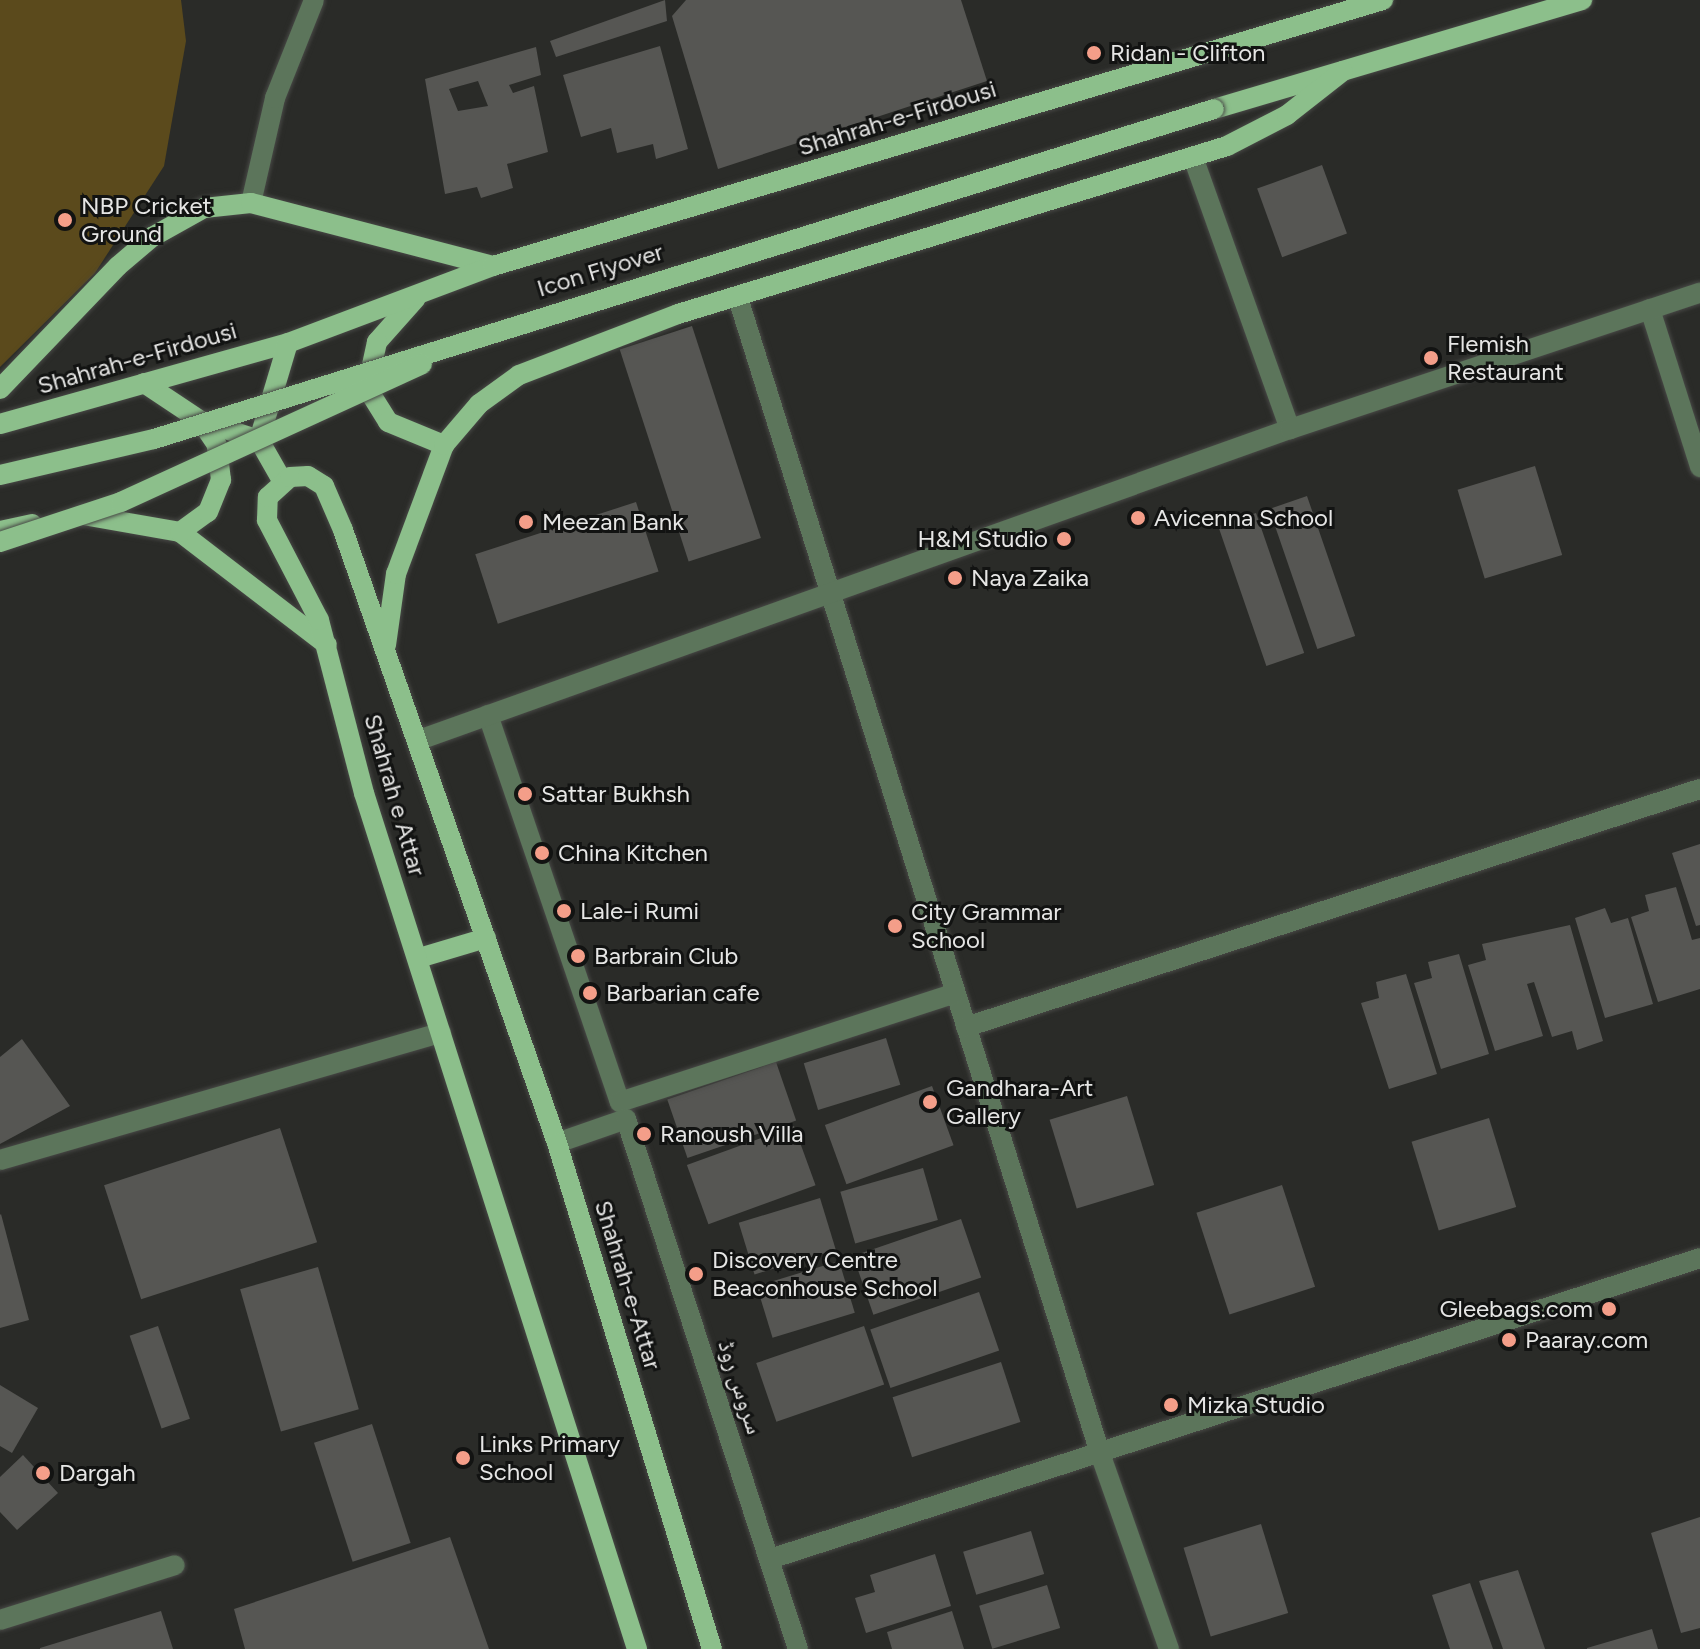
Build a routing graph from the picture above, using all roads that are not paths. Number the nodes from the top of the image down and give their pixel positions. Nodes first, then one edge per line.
1 (314, 0) edge
2 (1582, 0) edge
3 (1375, 1) edge
4 (1343, 71) junction
5 (1193, 157) junction
6 (251, 203) junction
7 (493, 266) junction
8 (427, 288) junction
9 (1700, 293) edge
10 (738, 298) junction
11 (1650, 309) junction
12 (468, 339) junction
13 (288, 343) junction
14 (144, 383) junction
15 (0, 389) edge
16 (201, 421) junction
17 (0, 424) edge
18 (1290, 429) junction
19 (259, 440) junction
20 (444, 445) junction
21 (1700, 467) edge
22 (0, 475) edge
23 (283, 482) junction
24 (0, 531) edge
25 (180, 532) junction
26 (0, 542) edge
27 (828, 591) junction
28 (327, 645) junction
29 (386, 649) junction
30 (488, 715) junction
31 (419, 740) junction
32 (1700, 789) edge
33 (486, 938) junction
34 (419, 958) junction
35 (955, 993) junction
36 (966, 1027) junction
37 (441, 1033) junction
38 (623, 1110) junction
39 (557, 1143) junction
40 (0, 1160) edge
41 (1700, 1258) edge
42 (1101, 1456) junction
43 (770, 1559) junction
44 (175, 1565) dead end
45 (0, 1620) edge
46 (637, 1649) edge
47 (712, 1649) edge
48 (798, 1649) edge
49 (1169, 1649) edge

1 - 6 street
2 - 4 main road, Icon Flyover
3 - 7 main road, Shahrah-e-Firdousi
4 - 5 main road
4 - 12 main road, Icon Flyover, bridge
5 - 10 main road
5 - 18 street
6 - 7 main road
6 - 15 main road
7 - 8 main road, Shahrah-e-Firdousi
8 - 13 main road, Shahrah-e-Firdousi
8 - 20 main road
9 - 11 street
10 - 20 main road
10 - 27 street
11 - 18 street
11 - 21 street
12 - 22 main road, Icon Flyover, bridge
12 - 26 main road, bridge
13 - 14 main road, Shahrah-e-Firdousi
13 - 19 main road
14 - 16 main road
14 - 17 main road, Shahrah-e-Firdousi
16 - 19 main road
16 - 25 main road
18 - 27 street
19 - 23 main road
20 - 29 main road
23 - 28 main road, Shahrah e Attar
23 - 29 main road, Shahrah e Attar
24 - 25 main road
25 - 28 main road
27 - 30 street
27 - 35 street
28 - 34 main road, Shahrah e Attar
29 - 31 main road, Shahrah e Attar
30 - 31 street
30 - 38 street, سروس روڈ
31 - 33 main road, Shahrah e Attar
32 - 36 street
33 - 34 main road
33 - 39 main road, Shahrah-e-Attar
34 - 37 main road
35 - 36 street
35 - 38 street
36 - 42 street
37 - 40 street
37 - 46 main road
38 - 39 street
38 - 43 street, سروس روڈ
39 - 47 main road, Shahrah-e-Attar
41 - 42 street
42 - 43 street
42 - 49 street
43 - 48 street, سروس روڈ
44 - 45 street

